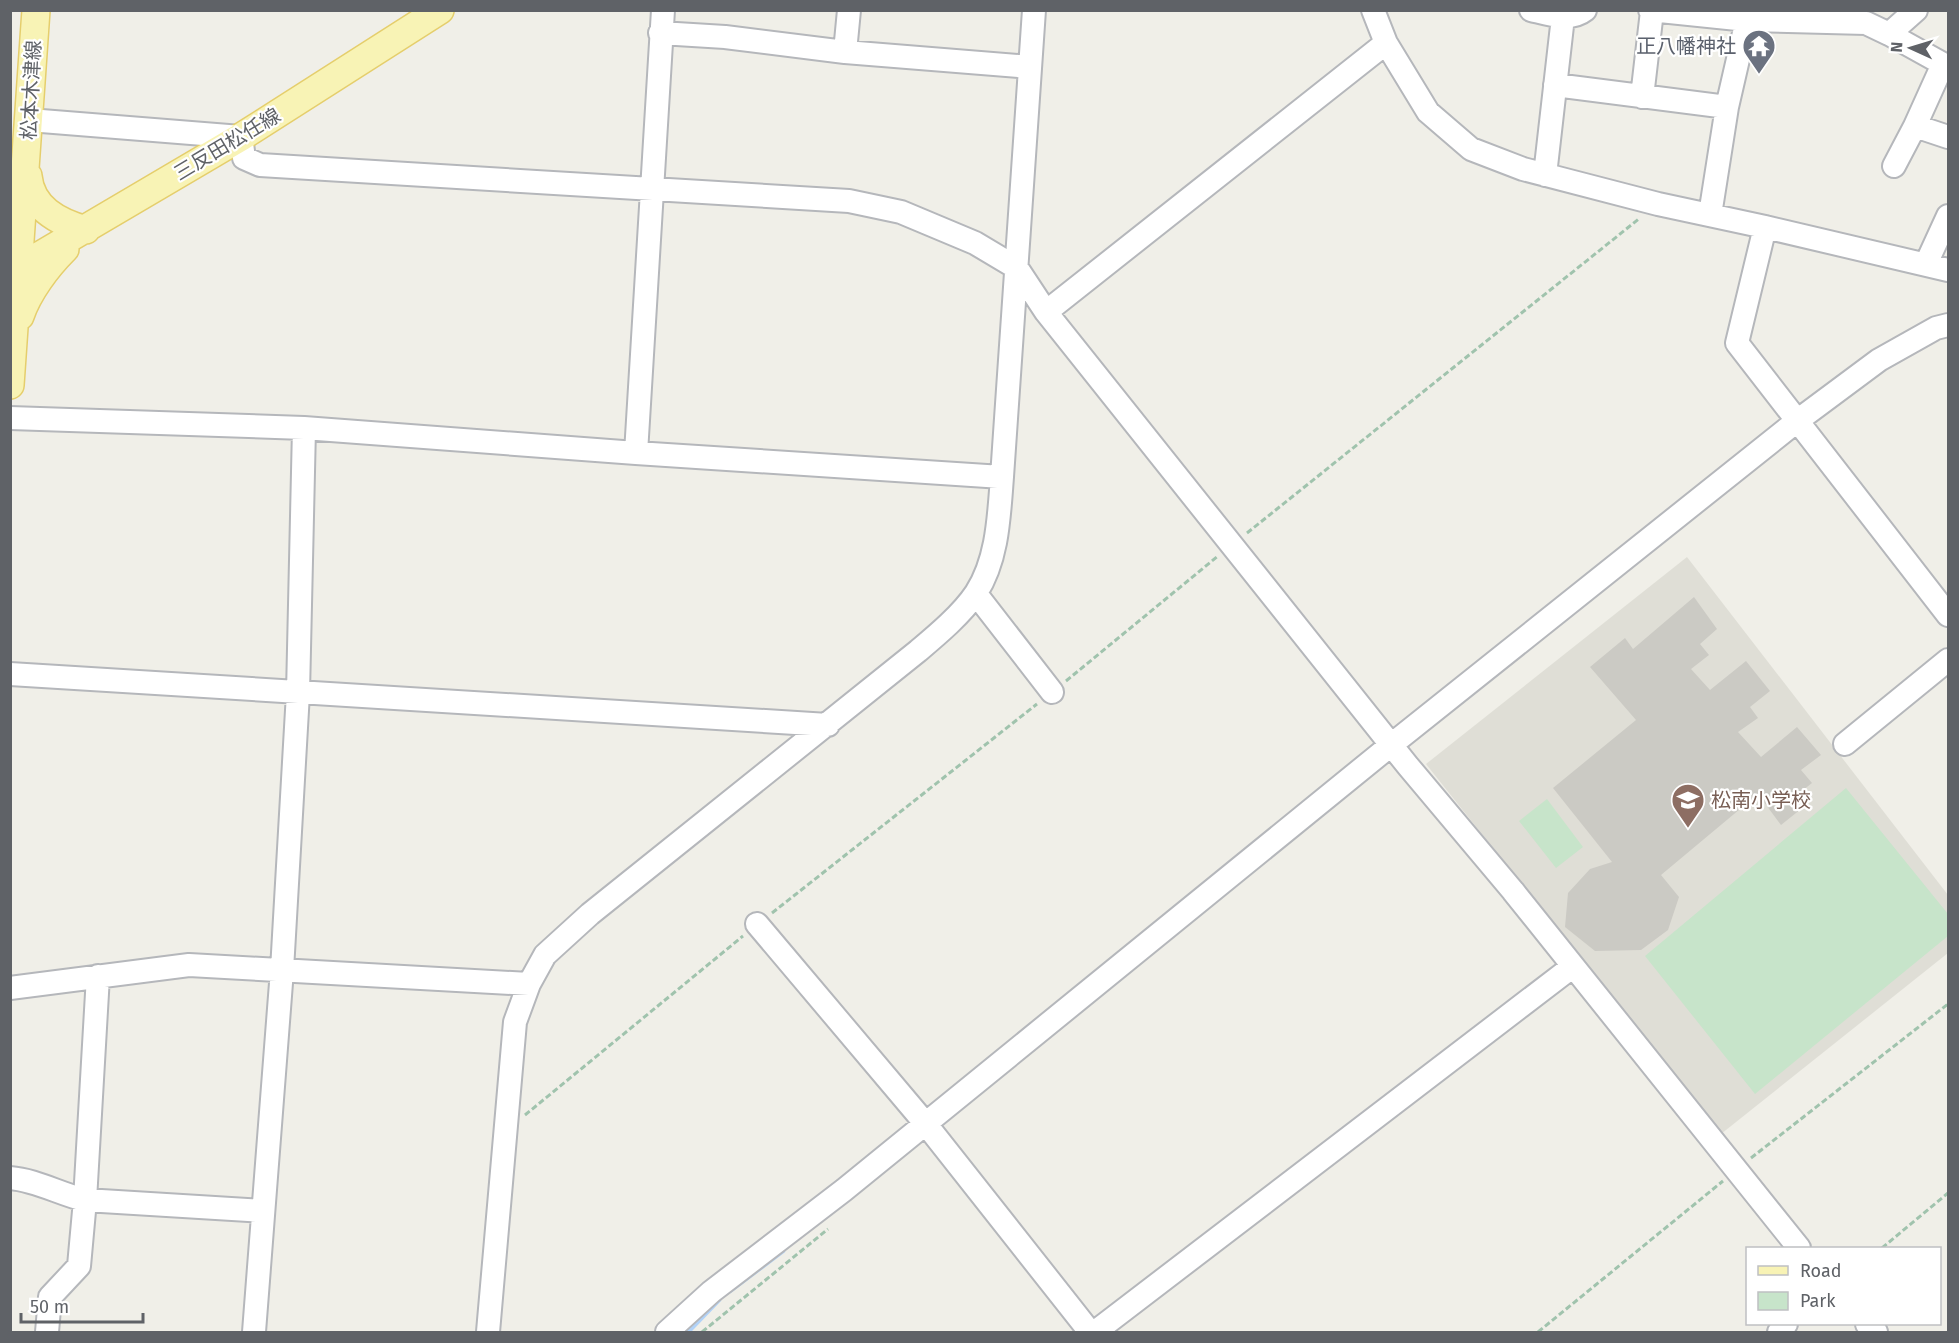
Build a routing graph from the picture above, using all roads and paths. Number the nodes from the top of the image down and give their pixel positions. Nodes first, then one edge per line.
1 (36, 10) edge
2 (440, 10) edge
3 (663, 10) edge
4 (849, 10) edge
5 (1034, 10) edge
6 (1373, 10) edge
7 (1532, 10) edge
8 (1585, 10) edge
9 (1916, 10) edge
10 (1651, 11) edge
11 (1713, 14) edge
12 (1563, 16) junction
13 (1761, 17) edge
14 (660, 33) junction
15 (1889, 34) junction
16 (1386, 43) junction
17 (845, 52) junction
18 (1946, 65) edge
19 (1030, 66) junction
20 (1555, 85) junction
21 (1642, 97) junction
22 (1726, 106) junction
23 (29, 120) junction
24 (1915, 126) junction
25 (241, 136) junction
26 (1948, 137) edge
27 (1894, 166) dead end
28 (26, 175) junction
29 (1545, 175) junction
30 (651, 189) junction
31 (1658, 204) junction
32 (1710, 215) junction
33 (1948, 216) edge
34 (10, 219) edge
35 (1765, 226) junction
36 (86, 230) junction
37 (1926, 264) junction
38 (1017, 268) junction
39 (1948, 270) edge
40 (15, 271) edge
41 (1046, 312) junction
42 (1948, 325) edge
43 (13, 341) edge
44 (10, 385) edge
45 (10, 418) edge
46 (304, 428) junction
47 (1803, 428) junction
48 (636, 453) junction
49 (1002, 477) junction
50 (1232, 545) junction
51 (976, 594) junction
52 (1948, 615) edge
53 (1948, 660) edge
54 (10, 674) edge
55 (1052, 692) junction
56 (298, 693) junction
57 (828, 725) junction
58 (1845, 744) dead end
59 (1391, 745) junction
60 (757, 924) junction
61 (1572, 967) junction
62 (282, 970) junction
63 (98, 976) junction
64 (529, 984) junction
65 (10, 988) edge
66 (507, 1130) junction
67 (930, 1130) junction
68 (10, 1178) edge
69 (1948, 1193) edge
70 (85, 1200) junction
71 (263, 1211) junction
72 (828, 1229) dead end
73 (1798, 1247) edge
74 (1883, 1247) edge
75 (47, 1332) edge
76 (254, 1332) edge
77 (488, 1332) edge
78 (668, 1332) edge
79 (702, 1332) edge
80 (1090, 1332) edge
81 (1095, 1332) edge

1 - 23 main road, 松本木津線
2 - 25 main road, 三反田松任線
3 - 14 street
4 - 17 street
5 - 19 street
6 - 16 street
7 - 12 street
8 - 12 street
9 - 15 street
10 - 11 street
10 - 21 street
11 - 13 street
12 - 20 street
13 - 15 street
13 - 22 street
14 - 17 street
14 - 30 street
15 - 18 street
16 - 29 street
16 - 41 street
17 - 19 street
18 - 24 street
19 - 38 street
20 - 21 street
20 - 29 street
21 - 22 street
22 - 32 street
23 - 25 street
23 - 28 main road, 松本木津線
24 - 26 street
24 - 27 street
25 - 30 street
25 - 36 main road, 三反田松任線
28 - 34 main road
28 - 36 main road
28 - 40 main road, 松本木津線
29 - 31 street
30 - 38 street
30 - 48 street
31 - 32 street
31 - 50 path
32 - 35 street
33 - 37 street
35 - 37 street
35 - 47 street
36 - 40 main road, 三反田松任線
36 - 43 main road
37 - 39 street
38 - 41 street
38 - 49 street
40 - 43 main road, 松本木津線
41 - 50 street
42 - 47 street
43 - 44 main road, 松本木津線
45 - 46 street
46 - 48 street
46 - 56 street
47 - 52 street
47 - 59 street
48 - 49 street
49 - 51 street
50 - 55 path
50 - 59 street
51 - 55 street
51 - 57 street
53 - 58 street
54 - 56 street
55 - 60 path
56 - 57 street
56 - 62 street
57 - 64 street
59 - 61 street
59 - 67 street
60 - 66 path
60 - 67 street
61 - 73 street
61 - 81 street
62 - 63 street
62 - 64 street
62 - 71 street
63 - 65 street
63 - 70 street
64 - 66 street
66 - 77 street
67 - 78 street
67 - 80 street
68 - 70 street
69 - 74 path
70 - 71 street
70 - 75 street
71 - 76 street
72 - 79 path

